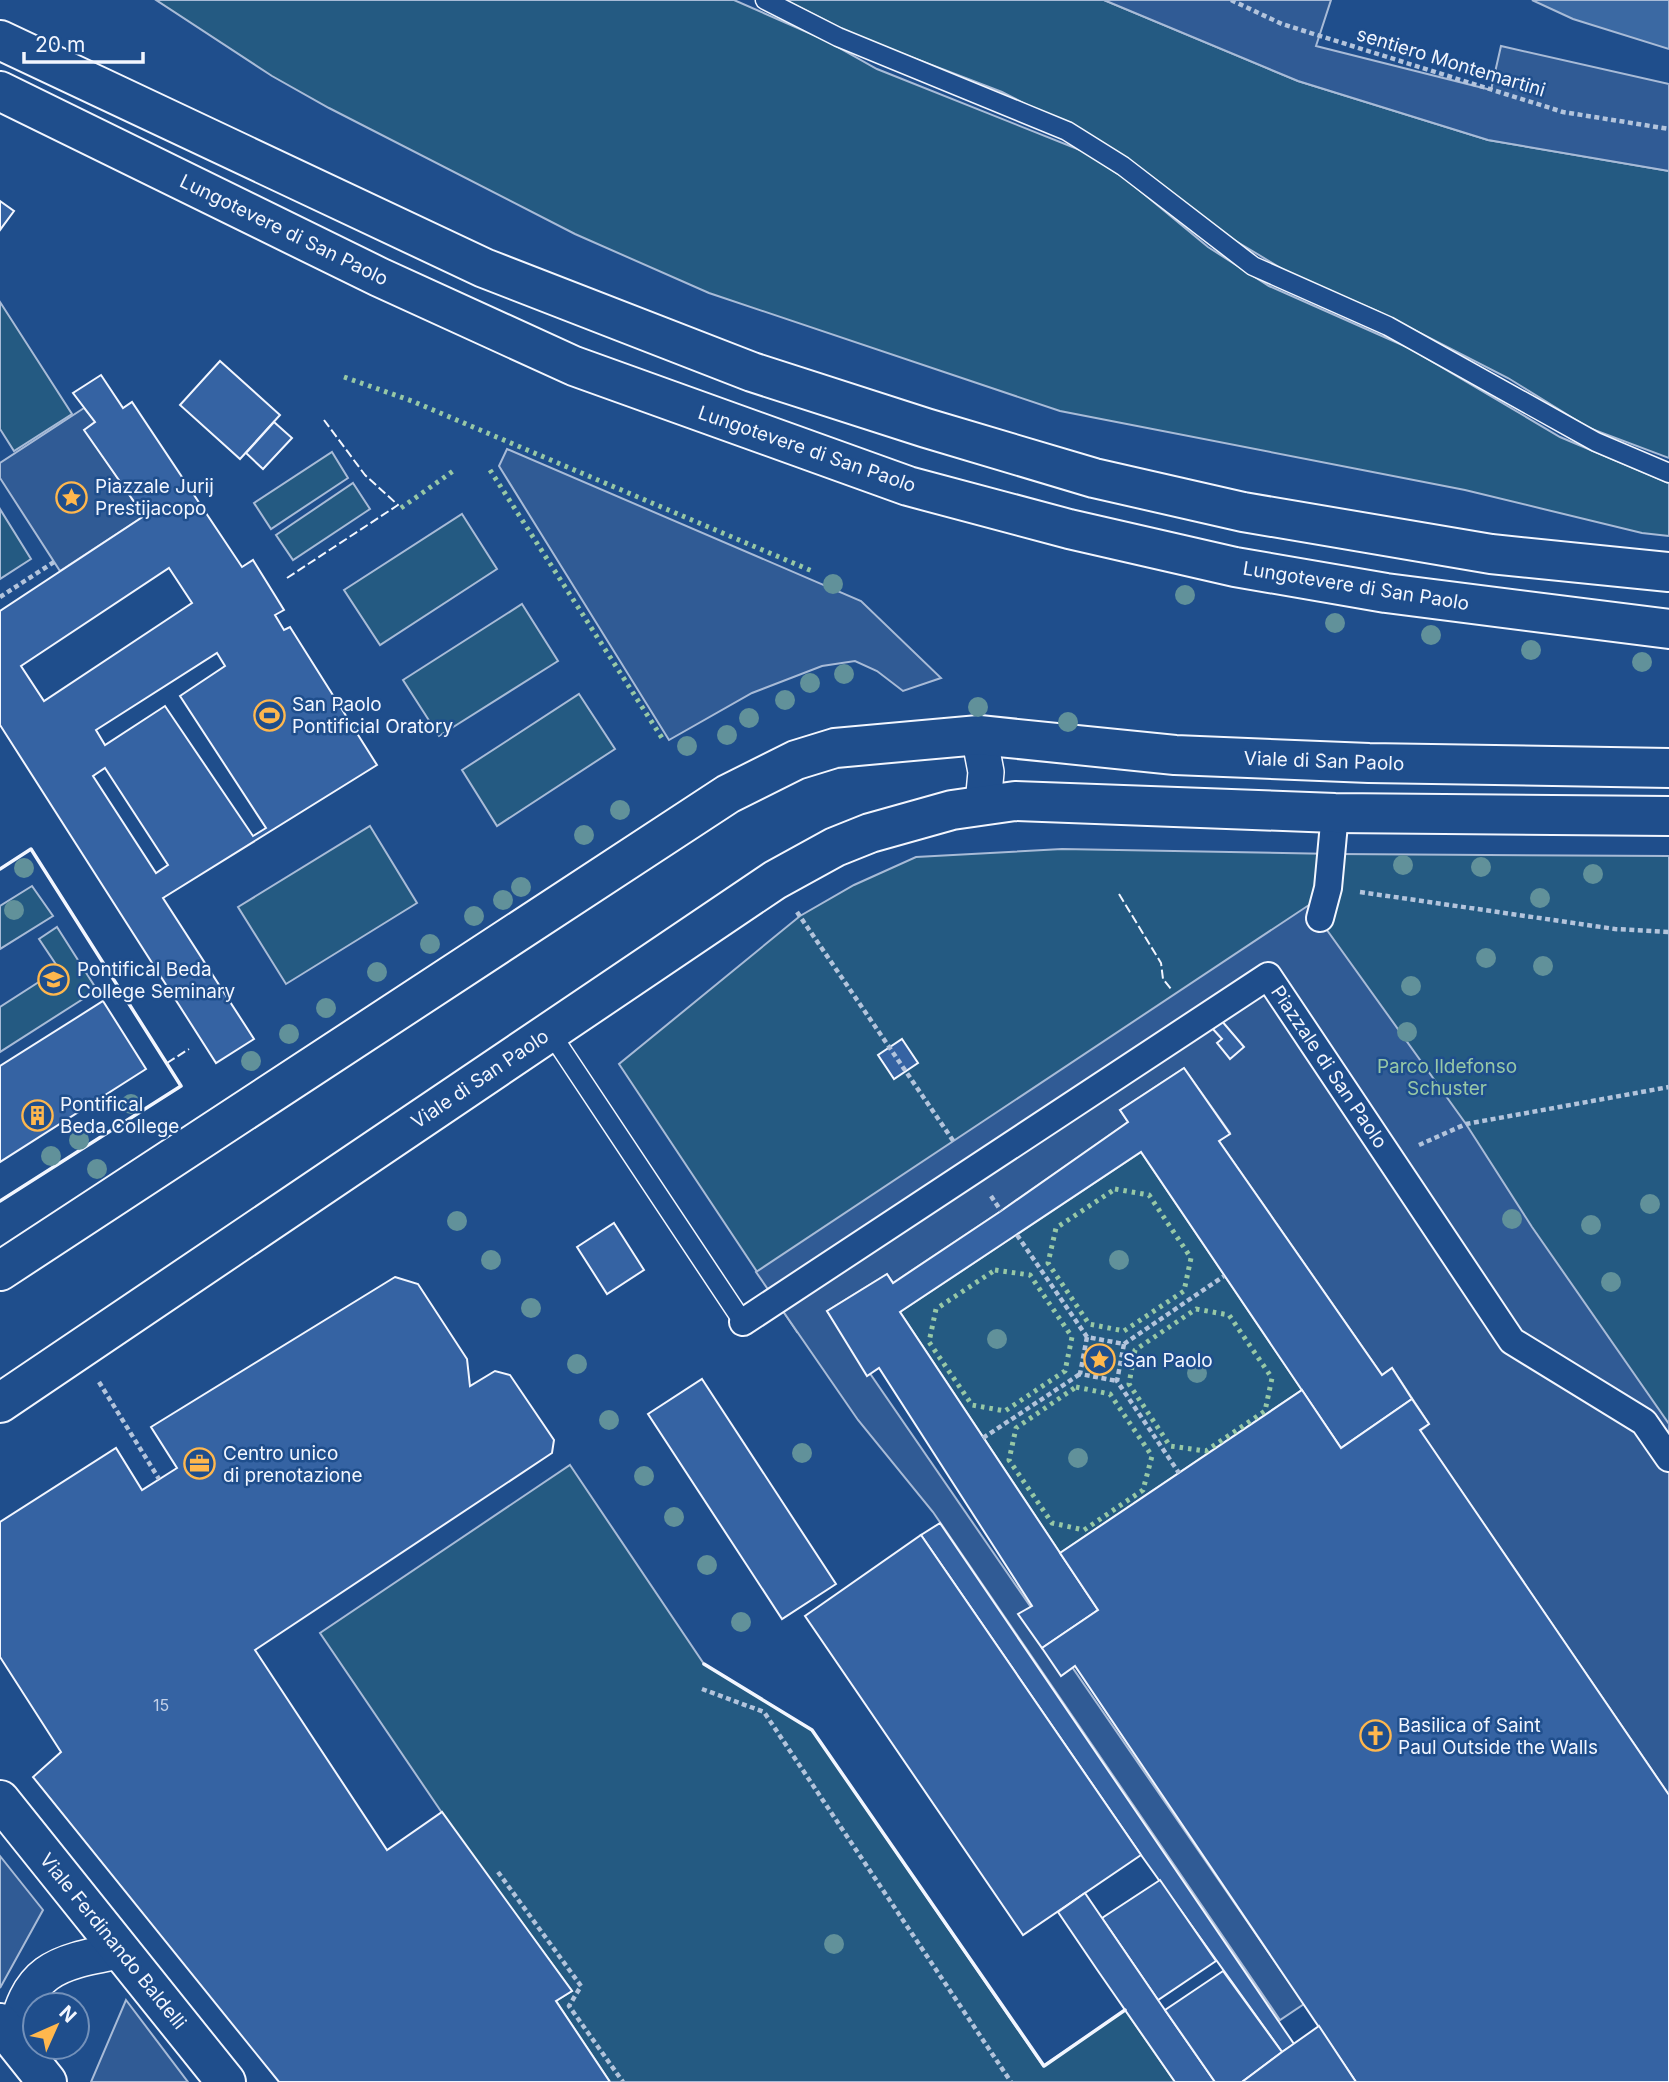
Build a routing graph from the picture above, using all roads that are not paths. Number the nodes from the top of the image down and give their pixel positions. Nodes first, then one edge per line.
1 (765, 0) edge
2 (0, 40) edge
3 (0, 91) edge
4 (1669, 473) edge
5 (1669, 572) edge
6 (1669, 629) edge
7 (979, 735) junction
8 (1669, 768) edge
9 (983, 804) junction
10 (1335, 813) junction
11 (1669, 816) edge
12 (1320, 918) dead end
13 (550, 1032) junction
14 (0, 1271) edge
15 (743, 1322) joint
16 (0, 1403) edge
17 (1669, 1458) edge
18 (0, 1800) edge
19 (120, 1951) junction
20 (7, 2032) edge
21 (47, 2082) edge
22 (226, 2082) edge

1 - 4 lane
2 - 5 street
3 - 6 street, Lungotevere di San Paolo
7 - 8 street, Viale di San Paolo
7 - 9 street
7 - 14 street, Viale di San Paolo
9 - 10 street, Viale di San Paolo
9 - 13 street, Viale di San Paolo
10 - 11 street, Viale di San Paolo
10 - 12 street
13 - 15 lane
13 - 16 street, Viale di San Paolo
15 - 17 street, Piazzale di San Paolo
18 - 19 street, Viale Ferdinando Baldelli
19 - 20 street
19 - 22 street, Viale Ferdinando Baldelli
20 - 21 street

